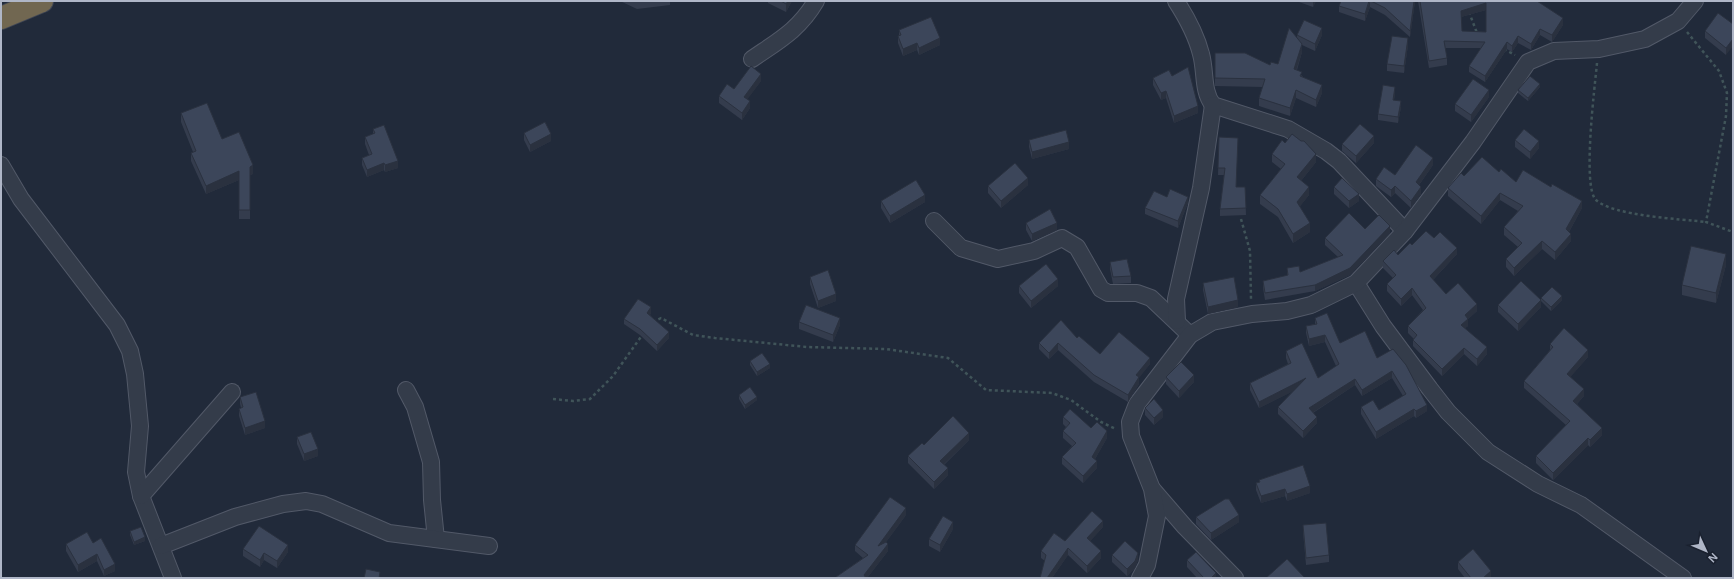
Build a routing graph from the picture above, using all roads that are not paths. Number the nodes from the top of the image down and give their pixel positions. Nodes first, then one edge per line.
1 (42, 1) edge
2 (816, 1) edge
3 (1176, 1) edge
4 (1695, 1) edge
5 (1, 18) edge
6 (752, 59) dead end
7 (1213, 105) junction
8 (1, 166) edge
9 (934, 221) dead end
10 (1405, 230) junction
11 (1356, 283) junction
12 (1177, 320) junction
13 (1190, 335) junction
14 (406, 390) dead end
15 (232, 392) dead end
16 (1152, 489) junction
17 (141, 496) junction
18 (436, 539) junction
19 (161, 546) junction
20 (489, 546) dead end
21 (1677, 577) edge
22 (174, 578) edge
23 (1140, 578) edge
24 (1235, 578) edge

1 - 5 highway
2 - 6 street
3 - 7 street
4 - 10 street
7 - 10 street
7 - 12 street
8 - 17 street
9 - 12 street
10 - 11 street
11 - 13 street
11 - 21 street
12 - 13 street
13 - 16 street
14 - 18 street
15 - 17 street
16 - 23 street
16 - 24 street
17 - 19 street
18 - 19 street
18 - 20 street
19 - 22 street

